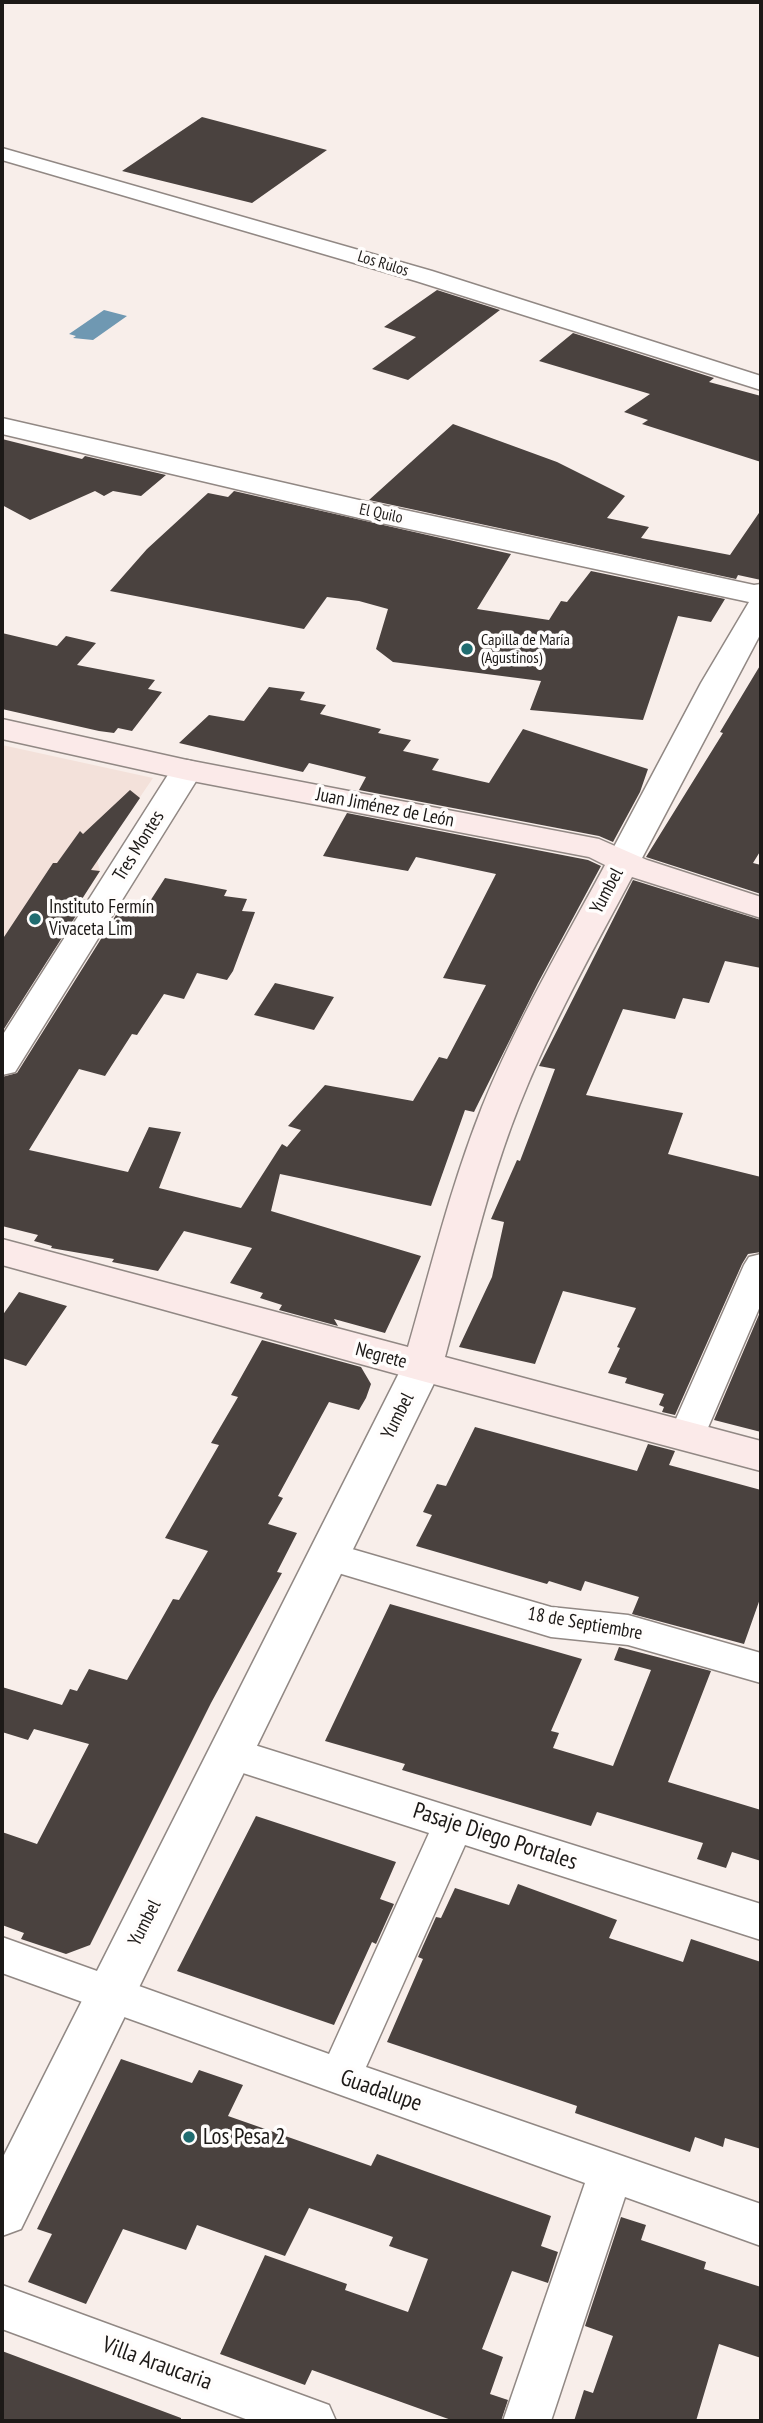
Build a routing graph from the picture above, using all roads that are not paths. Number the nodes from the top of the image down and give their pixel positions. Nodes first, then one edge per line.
1 (2, 154) edge
2 (761, 383) edge
3 (2, 426) edge
4 (761, 593) edge
5 (761, 607) edge
6 (2, 729) edge
7 (187, 770) junction
8 (624, 860) junction
9 (761, 908) edge
10 (2, 1064) edge
11 (2, 1252) edge
12 (761, 1265) edge
13 (422, 1367) junction
14 (687, 1437) junction
15 (761, 1456) edge
16 (328, 1556) junction
17 (761, 1668) edge
18 (229, 1753) junction
19 (454, 1824) junction
20 (761, 1922) edge
21 (2, 1955) edge
22 (109, 1996) junction
23 (340, 2077) junction
24 (611, 2172) junction
25 (2, 2212) edge
26 (761, 2225) edge
27 (2, 2306) edge
28 (312, 2421) edge
29 (527, 2421) edge

1 - 2 street, Los Rulos
3 - 4 street, El Quilo
5 - 8 street, Yumbel
6 - 7 main road, Juan Jiménez de León
7 - 8 main road, Juan Jiménez de León
7 - 10 street, Tres Montes
8 - 9 main road, Juan Jiménez de León
8 - 13 main road, Yumbel
11 - 13 main road, Negrete
12 - 14 street
13 - 14 main road, Negrete
13 - 16 street, Yumbel
14 - 15 main road, Negrete
16 - 17 street, 18 de Septiembre
16 - 18 street, Yumbel
18 - 19 street, Pasaje Diego Portales
18 - 22 street, Yumbel
19 - 20 street, Pasaje Diego Portales
19 - 23 street
21 - 22 street, Guadalupe
22 - 23 street, Guadalupe
22 - 25 street, Yumbel
23 - 24 street, Guadalupe
24 - 26 street, Guadalupe
24 - 29 street
27 - 28 street, Villa Araucaria

